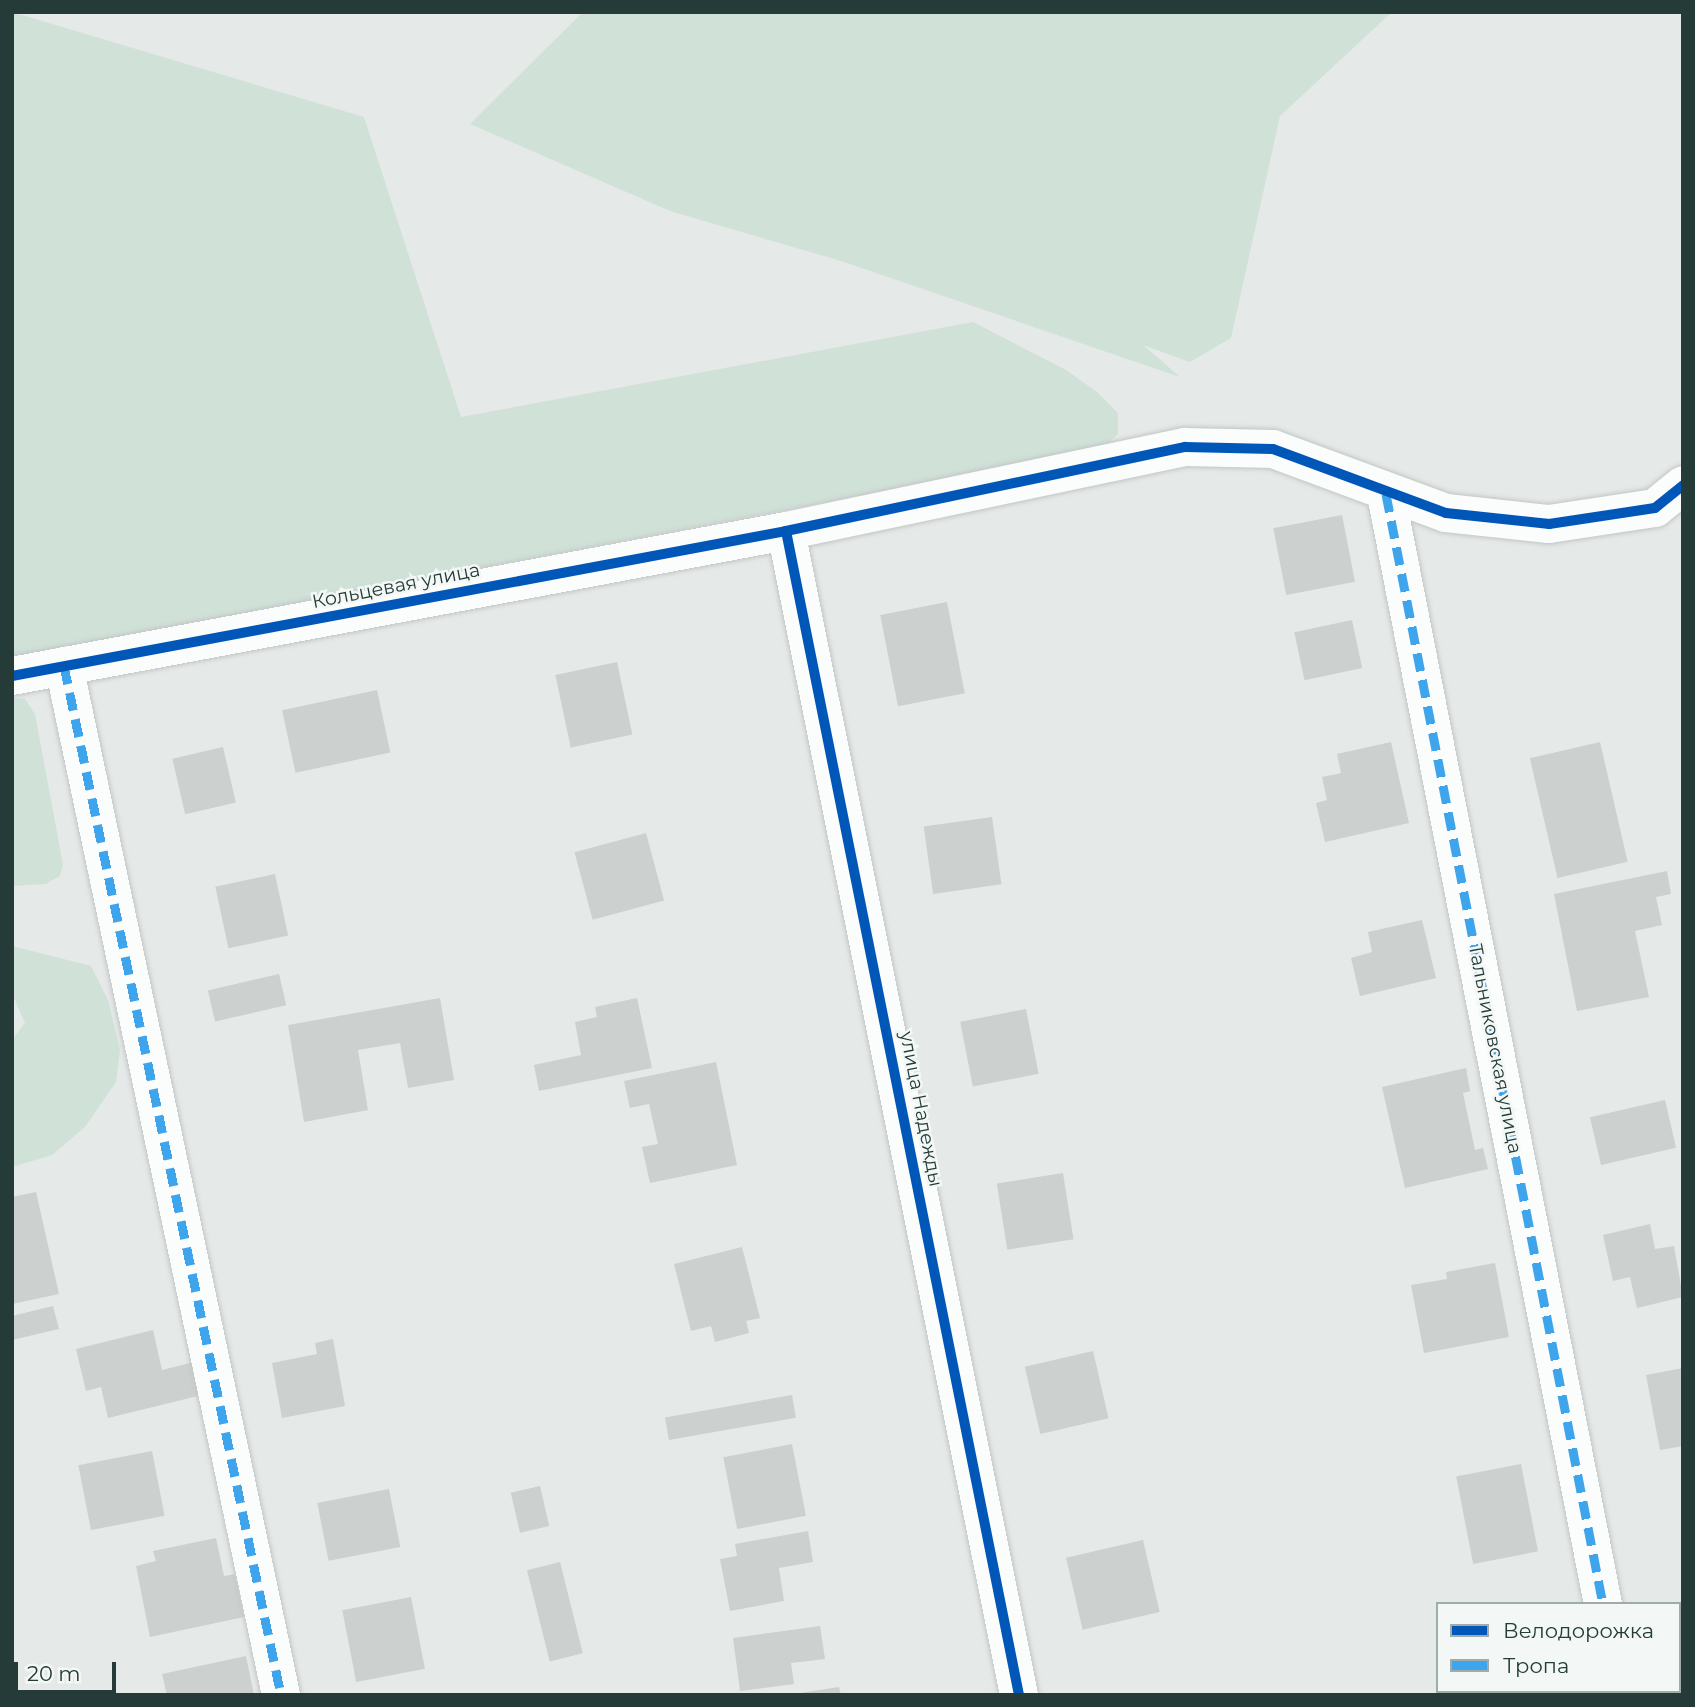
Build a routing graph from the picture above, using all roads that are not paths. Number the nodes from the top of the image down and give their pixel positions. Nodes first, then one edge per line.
1 (1683, 485) edge
2 (1386, 494) junction
3 (786, 531) junction
4 (64, 666) junction
5 (12, 676) edge
6 (1603, 1602) edge
7 (281, 1695) edge
8 (1019, 1695) edge

1 - 2 street, Кольцевая улица
2 - 3 street, Кольцевая улица
2 - 6 street, Тальниковская улица
3 - 4 street, Кольцевая улица
3 - 8 street, улица Надежды
4 - 5 street, Кольцевая улица
4 - 7 street

